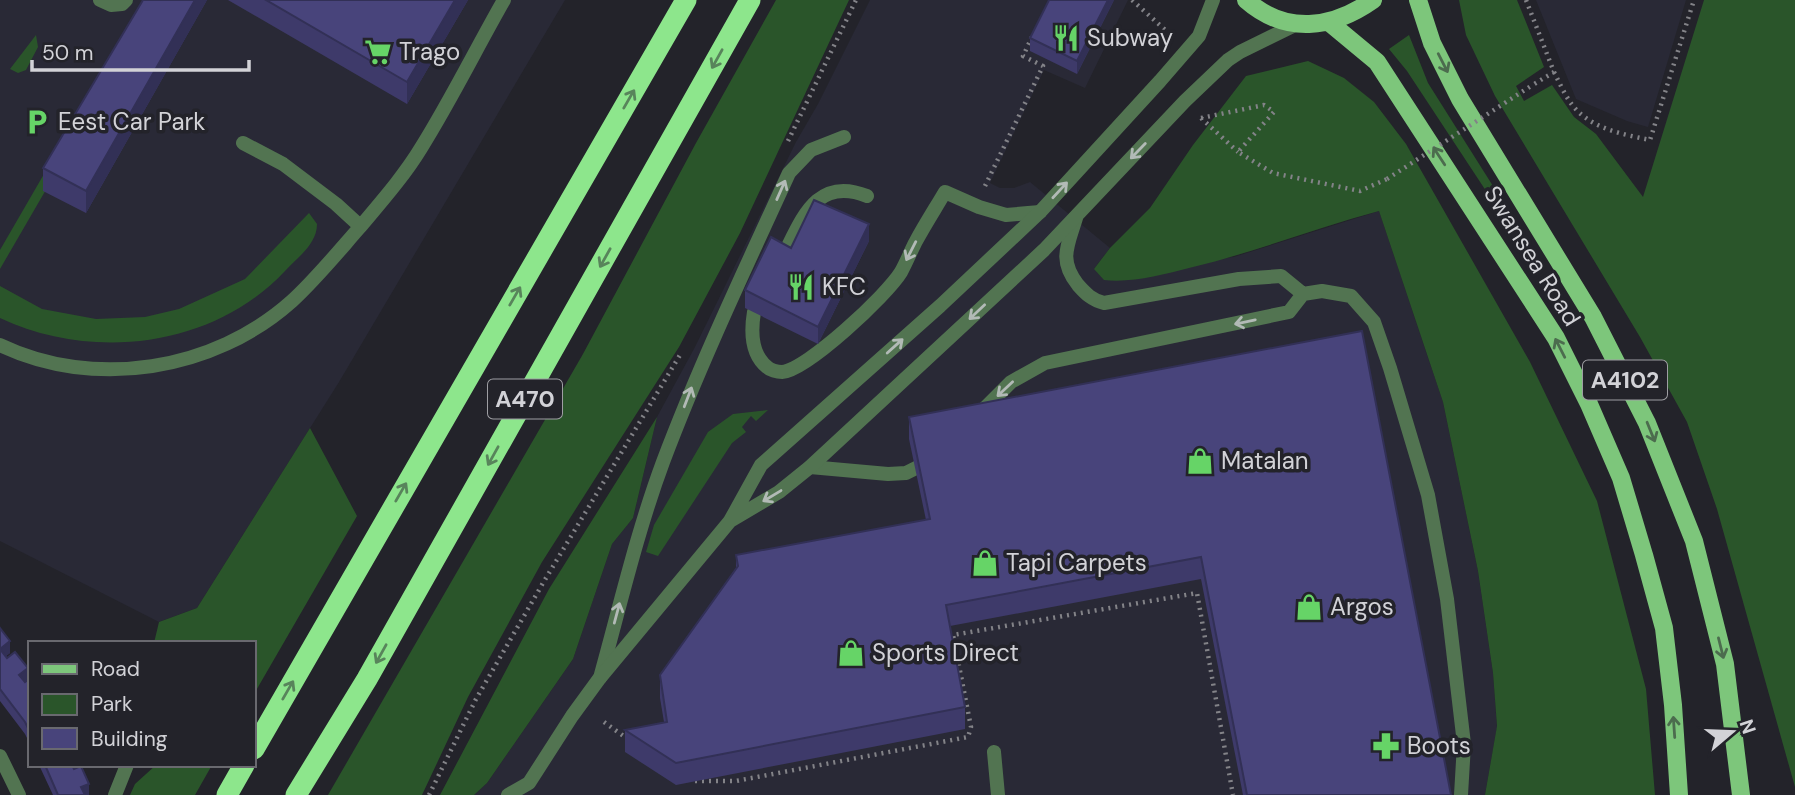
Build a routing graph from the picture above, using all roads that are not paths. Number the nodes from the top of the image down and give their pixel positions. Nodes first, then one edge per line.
1 (100, 0) edge
2 (126, 0) edge
3 (504, 0) edge
4 (686, 0) edge
5 (750, 0) edge
6 (1213, 0) edge
7 (1246, 0) edge
8 (1373, 0) edge
9 (1418, 0) edge
10 (1330, 23) junction
11 (1297, 24) junction
12 (844, 137) dead end
13 (243, 143) dead end
14 (867, 196) dead end
15 (1040, 212) junction
16 (1076, 218) junction
17 (360, 226) junction
18 (781, 260) edge
19 (1303, 294) junction
20 (754, 312) edge
21 (0, 345) edge
22 (973, 421) edge
23 (944, 450) edge
24 (810, 467) junction
25 (730, 521) junction
26 (599, 679) junction
27 (256, 746) edge
28 (994, 752) dead end
29 (0, 756) edge
30 (126, 767) edge
31 (243, 767) edge
32 (530, 789) edge
33 (1744, 790) edge
34 (19, 795) edge
35 (116, 795) edge
36 (227, 795) edge
37 (296, 795) edge
38 (508, 795) edge
39 (998, 795) edge
40 (1461, 795) edge
41 (1679, 795) edge

1 - 2 street
3 - 17 street
27 -> 4 highway, A470
5 -> 37 highway, A470
15 -> 6 street
7 - 11 main road
8 - 10 main road
9 -> 33 main road, Swansea Road / A4102
10 - 11 main road
41 -> 10 main road, Swansea Road / A4102
11 -> 16 street
26 -> 12 street
13 - 17 street
14 - 18 street
15 -> 20 street
25 -> 15 street
16 - 19 street
16 -> 24 street
17 - 21 street
19 -> 22 street
19 - 40 street
23 - 24 street
24 -> 25 street
25 - 26 street
26 - 32 street
28 - 39 street
29 - 34 street
30 - 35 street
31 - 36 highway
32 - 38 street

